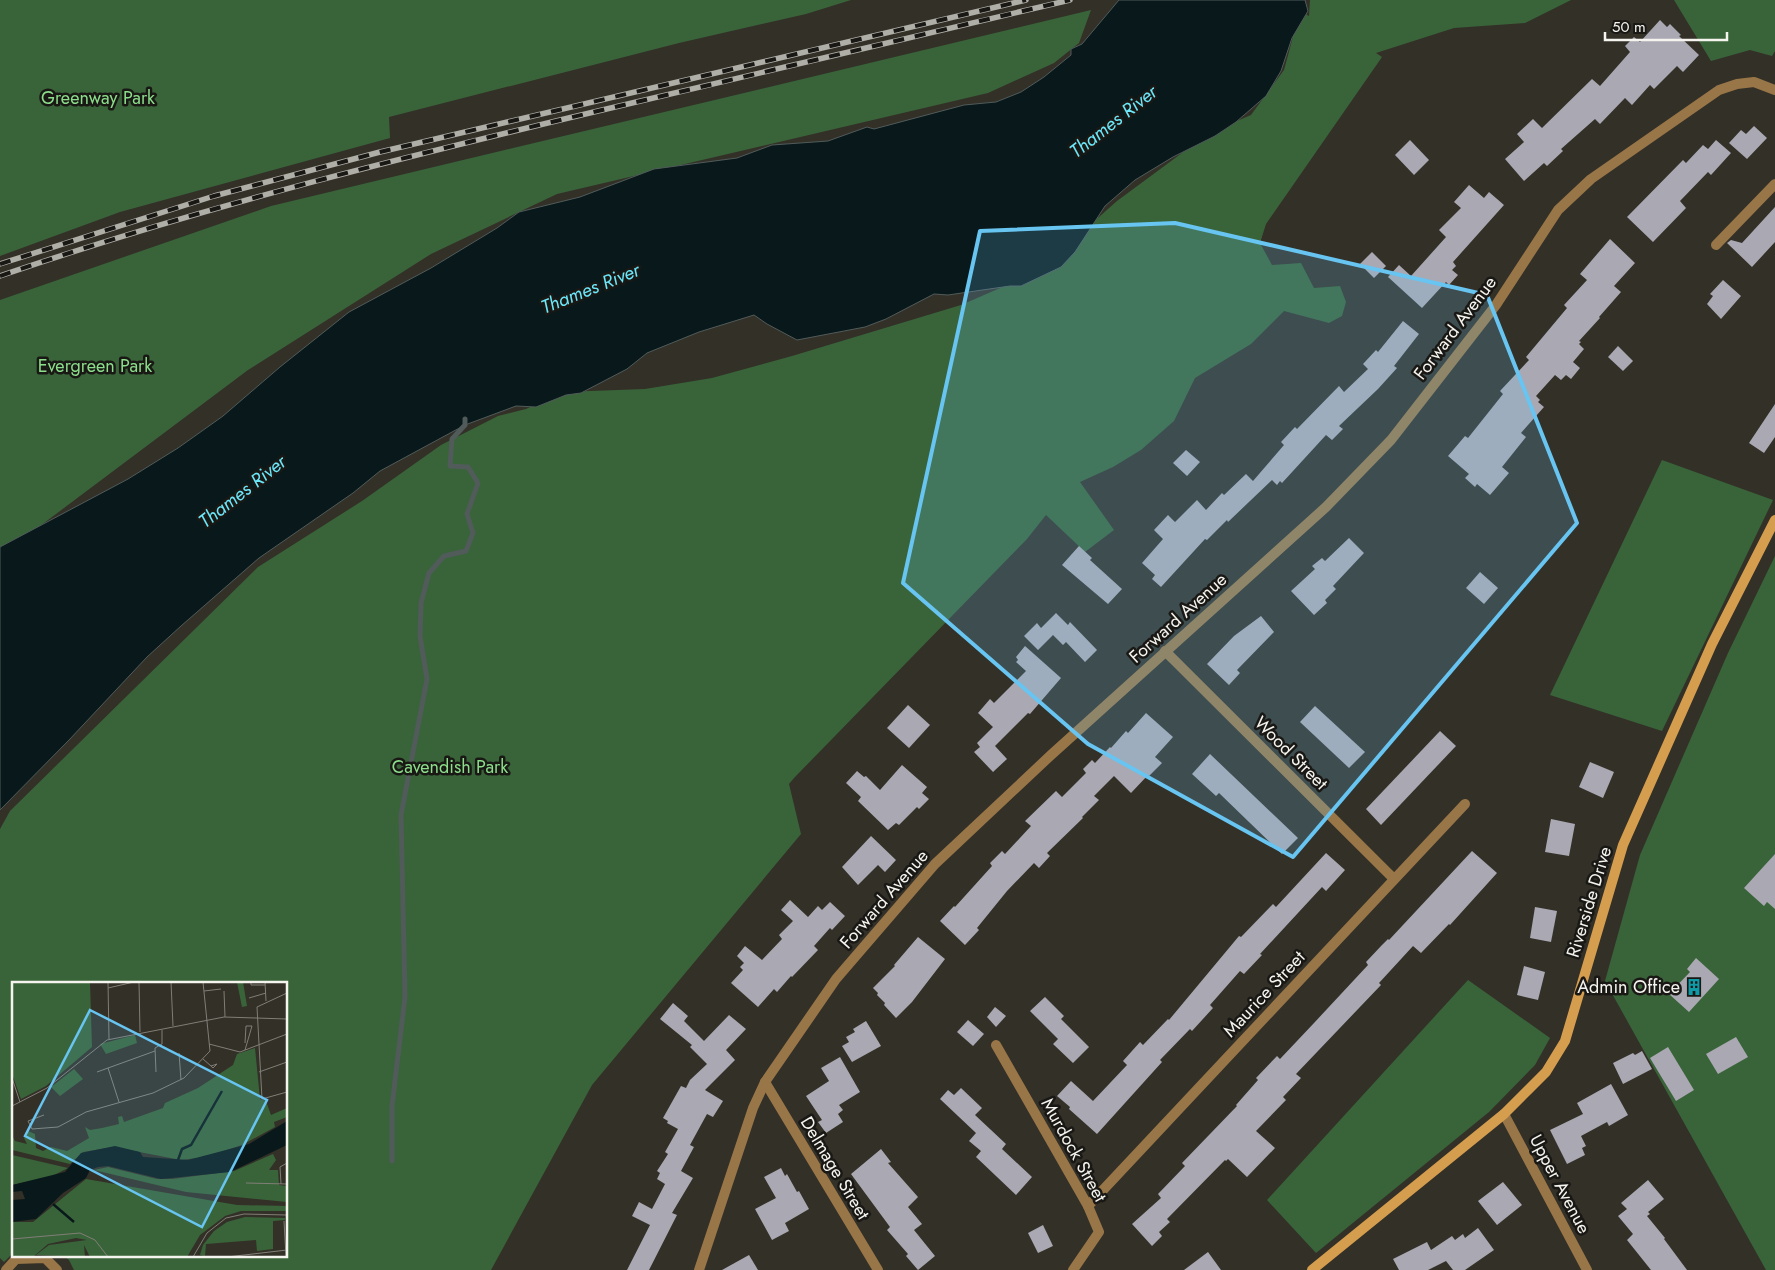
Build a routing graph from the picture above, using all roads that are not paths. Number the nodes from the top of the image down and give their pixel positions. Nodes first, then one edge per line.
1 (1775, 90) edge
2 (1775, 184) edge
3 (1716, 245) dead end
4 (1775, 520) edge
5 (1165, 651) junction
6 (1465, 804) dead end
7 (1394, 878) junction
8 (996, 1046) dead end
9 (765, 1082) junction
10 (1504, 1114) junction
11 (1088, 1206) junction
12 (6, 1270) edge
13 (57, 1270) edge
14 (699, 1270) edge
15 (878, 1270) edge
16 (1072, 1270) edge
17 (1312, 1270) edge
18 (1587, 1270) edge

1 - 5 street, Forward Avenue
2 - 3 street
4 - 10 main road, Riverside Drive
5 - 7 street, Wood Street
5 - 9 street, Forward Avenue
6 - 7 street, Maurice Street
7 - 11 street, Maurice Street
8 - 11 street, Murdock Street
9 - 14 street, Forward Avenue
9 - 15 street, Delmage Street
10 - 17 main road, Riverside Drive
10 - 18 street, Upper Avenue
11 - 16 street, Murdock Street
12 - 13 street

